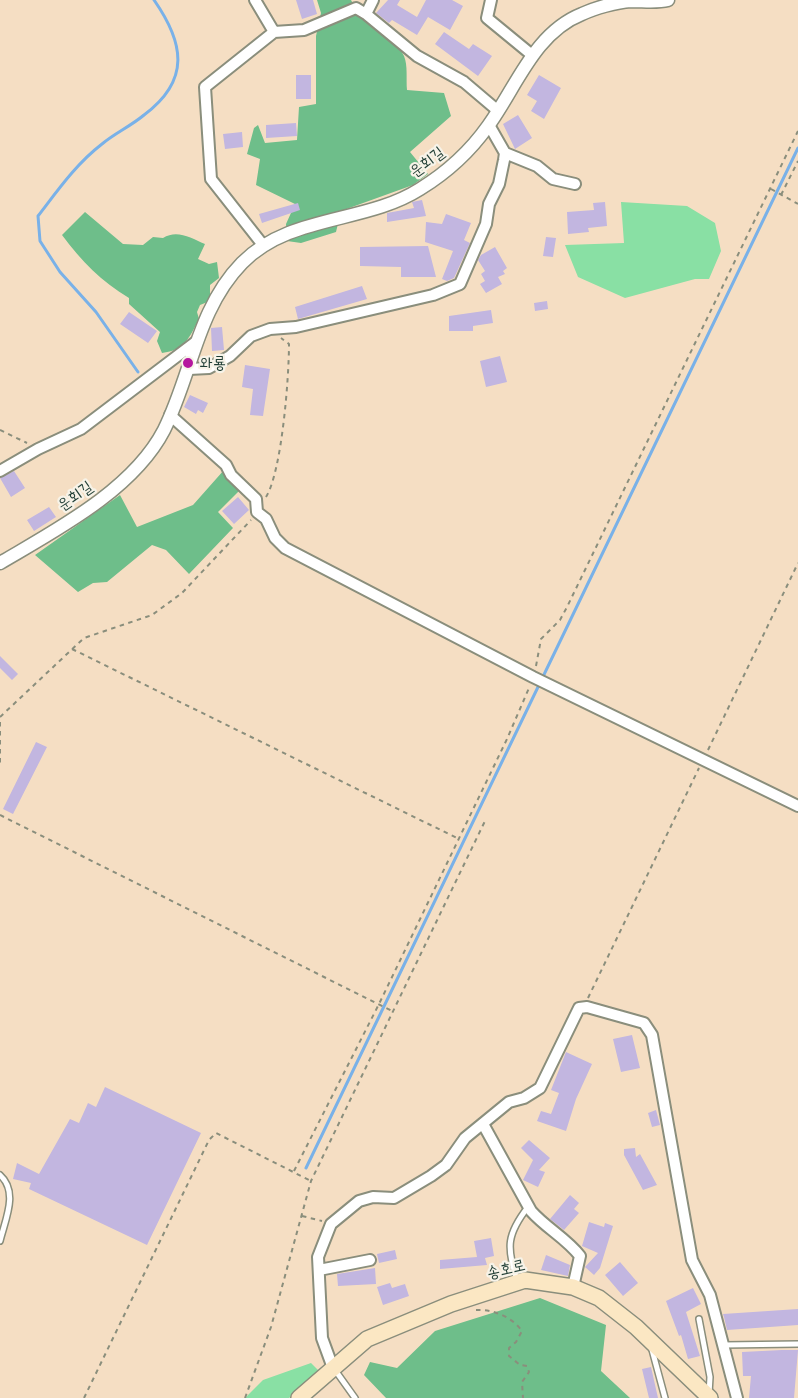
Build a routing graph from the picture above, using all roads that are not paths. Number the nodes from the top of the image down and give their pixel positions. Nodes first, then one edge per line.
1 (255, 0) edge
2 (374, 0) edge
3 (491, 0) edge
4 (668, 0) edge
5 (645, 1) edge
6 (615, 2) edge
7 (359, 7) edge
8 (274, 32) junction
9 (531, 55) junction
10 (497, 110) junction
11 (489, 125) junction
12 (505, 153) junction
13 (575, 184) dead end
14 (263, 245) junction
15 (197, 342) junction
16 (189, 369) junction
17 (170, 415) junction
18 (0, 471) edge
19 (0, 563) edge
20 (798, 806) edge
21 (483, 1124) junction
22 (0, 1175) edge
23 (528, 1207) junction
24 (0, 1241) edge
25 (370, 1260) dead end
26 (319, 1270) junction
27 (518, 1282) junction
28 (573, 1287) junction
29 (699, 1319) dead end
30 (649, 1339) junction
31 (798, 1344) edge
32 (722, 1345) junction
33 (333, 1368) junction
34 (299, 1398) edge
35 (355, 1398) edge
36 (664, 1398) edge
37 (709, 1398) edge
38 (737, 1398) edge

1 - 8 street
2 - 7 street
3 - 9 street
4 - 5 street, 운회길
5 - 6 street, 운회길
6 - 9 street, 운회길
7 - 8 street
7 - 10 street
8 - 14 street
9 - 10 street, 운회길
10 - 11 street, 운회길
11 - 12 street
11 - 14 street, 운회길
12 - 13 street
12 - 16 street
14 - 15 street, 운회길
15 - 16 street, 운회길
15 - 18 street
16 - 17 street, 운회길
17 - 19 street, 운회길
17 - 20 street
21 - 23 street
21 - 26 street
21 - 32 street
22 - 24 lane
23 - 27 lane
23 - 28 street
25 - 26 street
26 - 33 street
27 - 28 main road, 송호로
27 - 33 main road, 송호로
28 - 30 main road, 송호로
29 - 37 lane
30 - 36 lane
30 - 37 main road, 송호로
31 - 32 lane
32 - 38 street
33 - 34 main road, 송호로
33 - 35 lane

